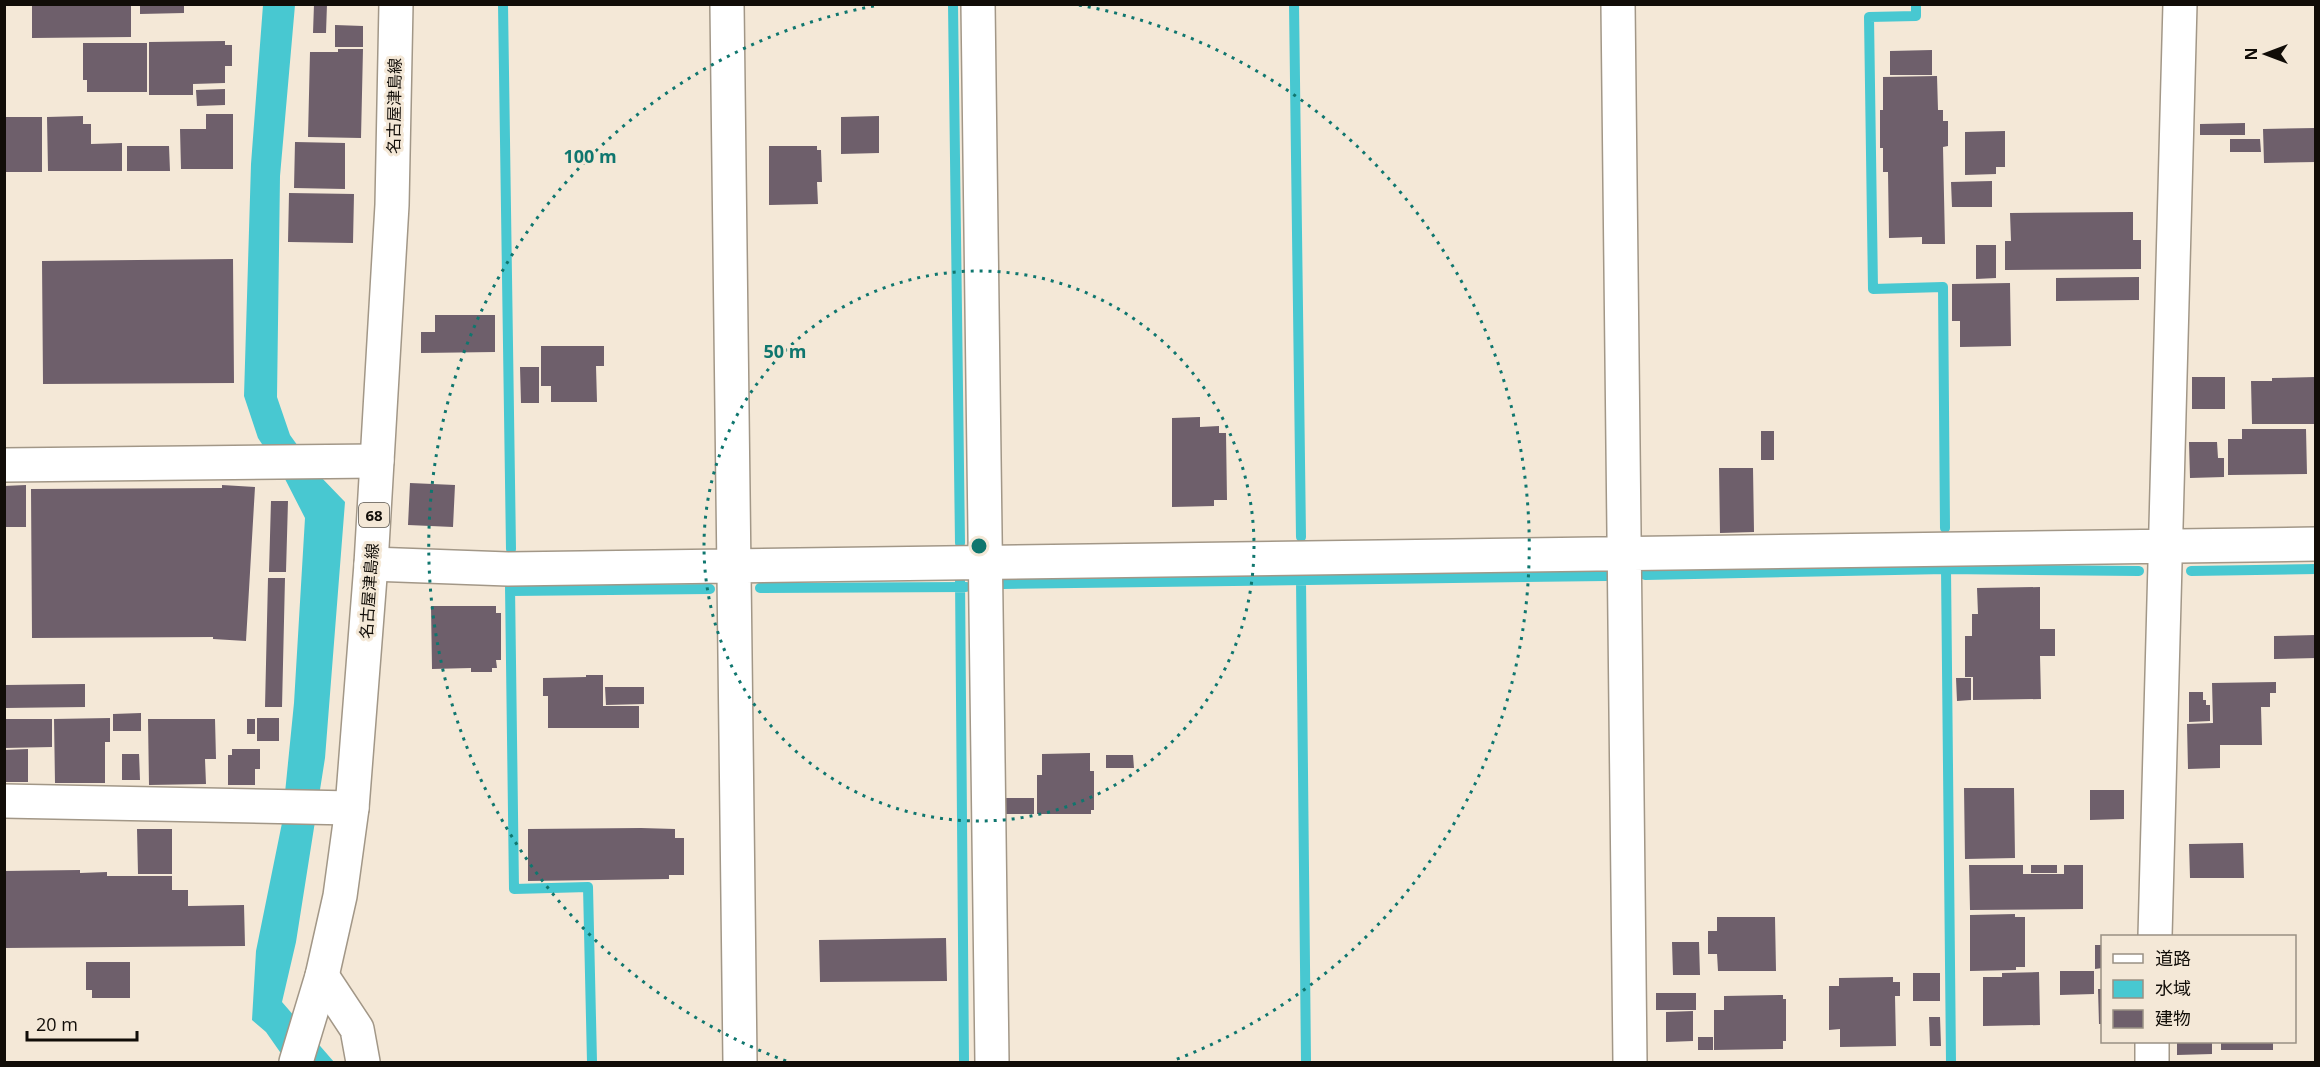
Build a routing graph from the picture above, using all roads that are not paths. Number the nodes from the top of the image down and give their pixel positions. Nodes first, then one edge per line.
1 (396, 4) edge
2 (727, 4) edge
3 (978, 4) edge
4 (1618, 4) edge
5 (2180, 4) edge
6 (378, 461) junction
7 (4, 465) edge
8 (2316, 544) edge
9 (2166, 546) junction
10 (1624, 552) junction
11 (986, 561) junction
12 (371, 564) junction
13 (734, 565) junction
14 (4, 801) edge
15 (337, 807) junction
16 (2155, 935) edge
17 (322, 976) junction
18 (2152, 1043) edge
19 (296, 1062) edge
20 (363, 1062) edge
21 (740, 1062) edge
22 (992, 1062) edge
23 (1630, 1062) edge
24 (2152, 1062) edge

1 - 6 street, 名古屋津島線 / 68
2 - 13 street
3 - 11 street
4 - 10 street
5 - 9 street
6 - 7 street
6 - 12 street, 名古屋津島線 / 68
8 - 9 street
9 - 10 street
9 - 16 street
10 - 11 street
10 - 23 street
11 - 13 street
11 - 22 street
12 - 13 street
12 - 15 street, 名古屋津島線 / 68
13 - 21 street
14 - 15 street
15 - 17 street, 名古屋津島線 / 68
17 - 19 street, 名古屋津島線 / 68
17 - 20 street
18 - 24 street

